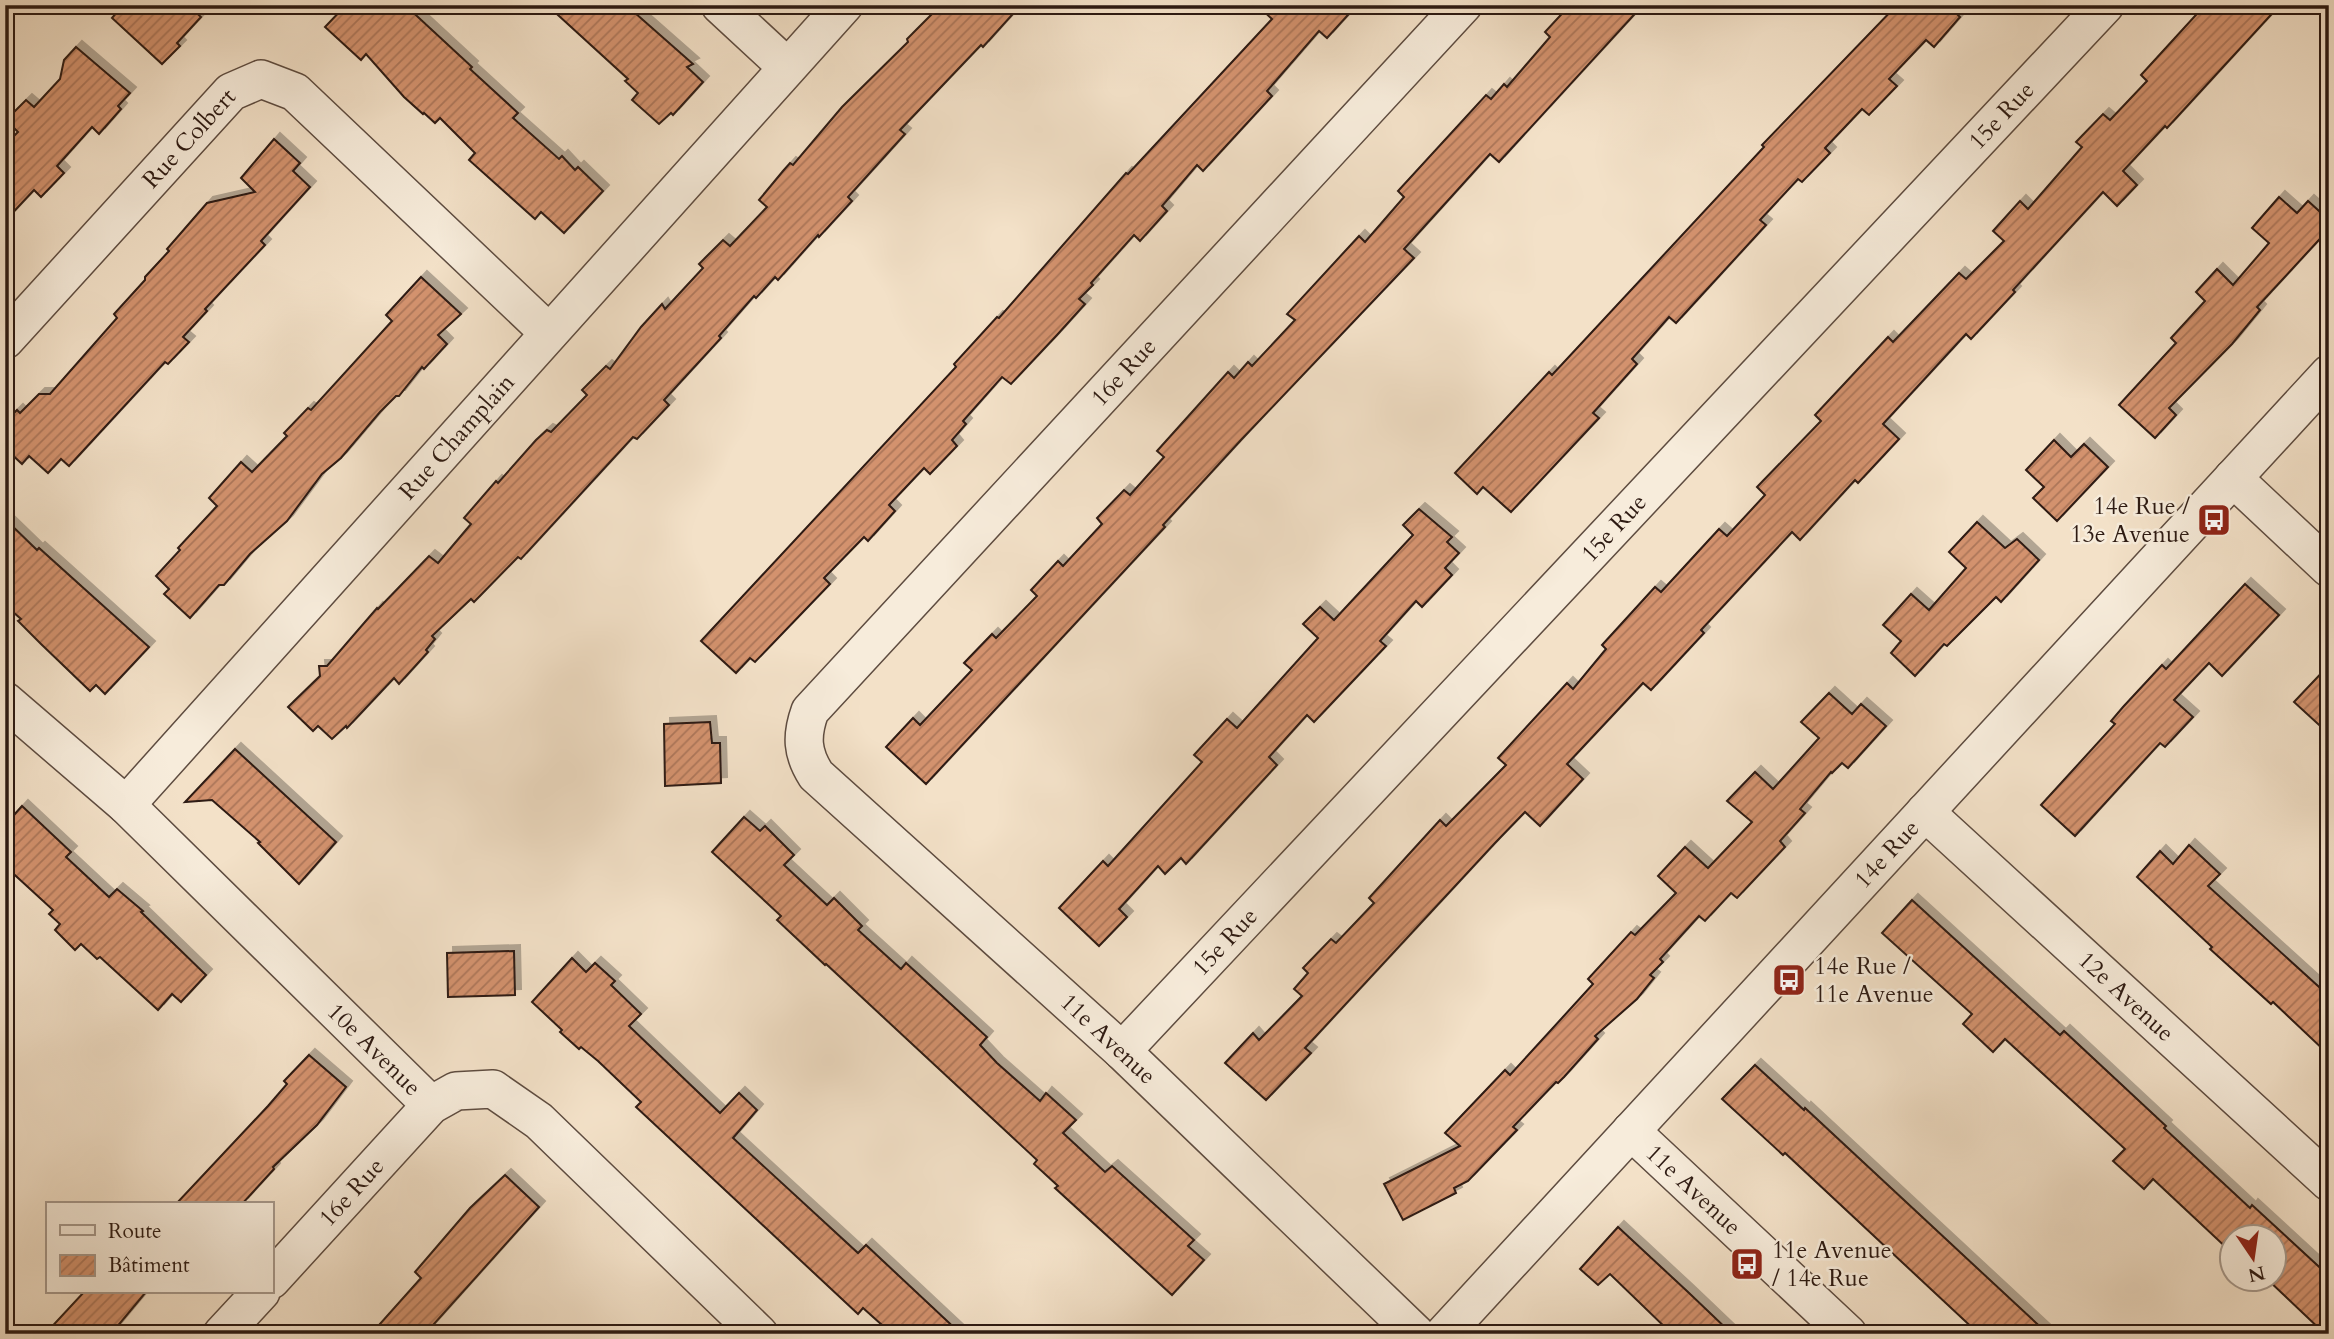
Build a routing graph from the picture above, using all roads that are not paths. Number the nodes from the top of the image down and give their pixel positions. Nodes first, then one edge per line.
1 (720, 5) edge
2 (844, 5) edge
3 (1463, 5) edge
4 (2105, 5) edge
5 (787, 67) junction
6 (549, 333) junction
7 (5, 340) edge
8 (2329, 374) edge
9 (2233, 478) junction
10 (2329, 568) edge
11 (5, 701) edge
12 (804, 746) joint
13 (126, 805) junction
14 (1925, 812) junction
15 (1122, 1051) junction
16 (431, 1105) junction
17 (1631, 1131) junction
18 (2329, 1182) edge
19 (273, 1278) edge
20 (259, 1294) edge
21 (222, 1334) edge
22 (759, 1334) edge
23 (1416, 1334) edge
24 (1444, 1334) edge
25 (1848, 1334) edge

1 - 5 street
2 - 5 street, Rue Champlain
3 - 12 street, 16e Rue
4 - 15 street, 15e Rue
5 - 6 street, Rue Champlain
6 - 7 street, Rue Colbert
6 - 13 street, Rue Champlain
8 - 9 street, 14e Rue
9 - 10 street
9 - 14 street, 14e Rue
11 - 13 street, 10e Avenue
12 - 15 street, 11e Avenue
13 - 16 street, 10e Avenue
14 - 17 street, 14e Rue
14 - 18 street, 12e Avenue
15 - 23 street, 11e Avenue
16 - 19 street, 16e Rue
16 - 22 street, 10e Avenue
17 - 24 street, 14e Rue
17 - 25 street, 11e Avenue
20 - 21 street

